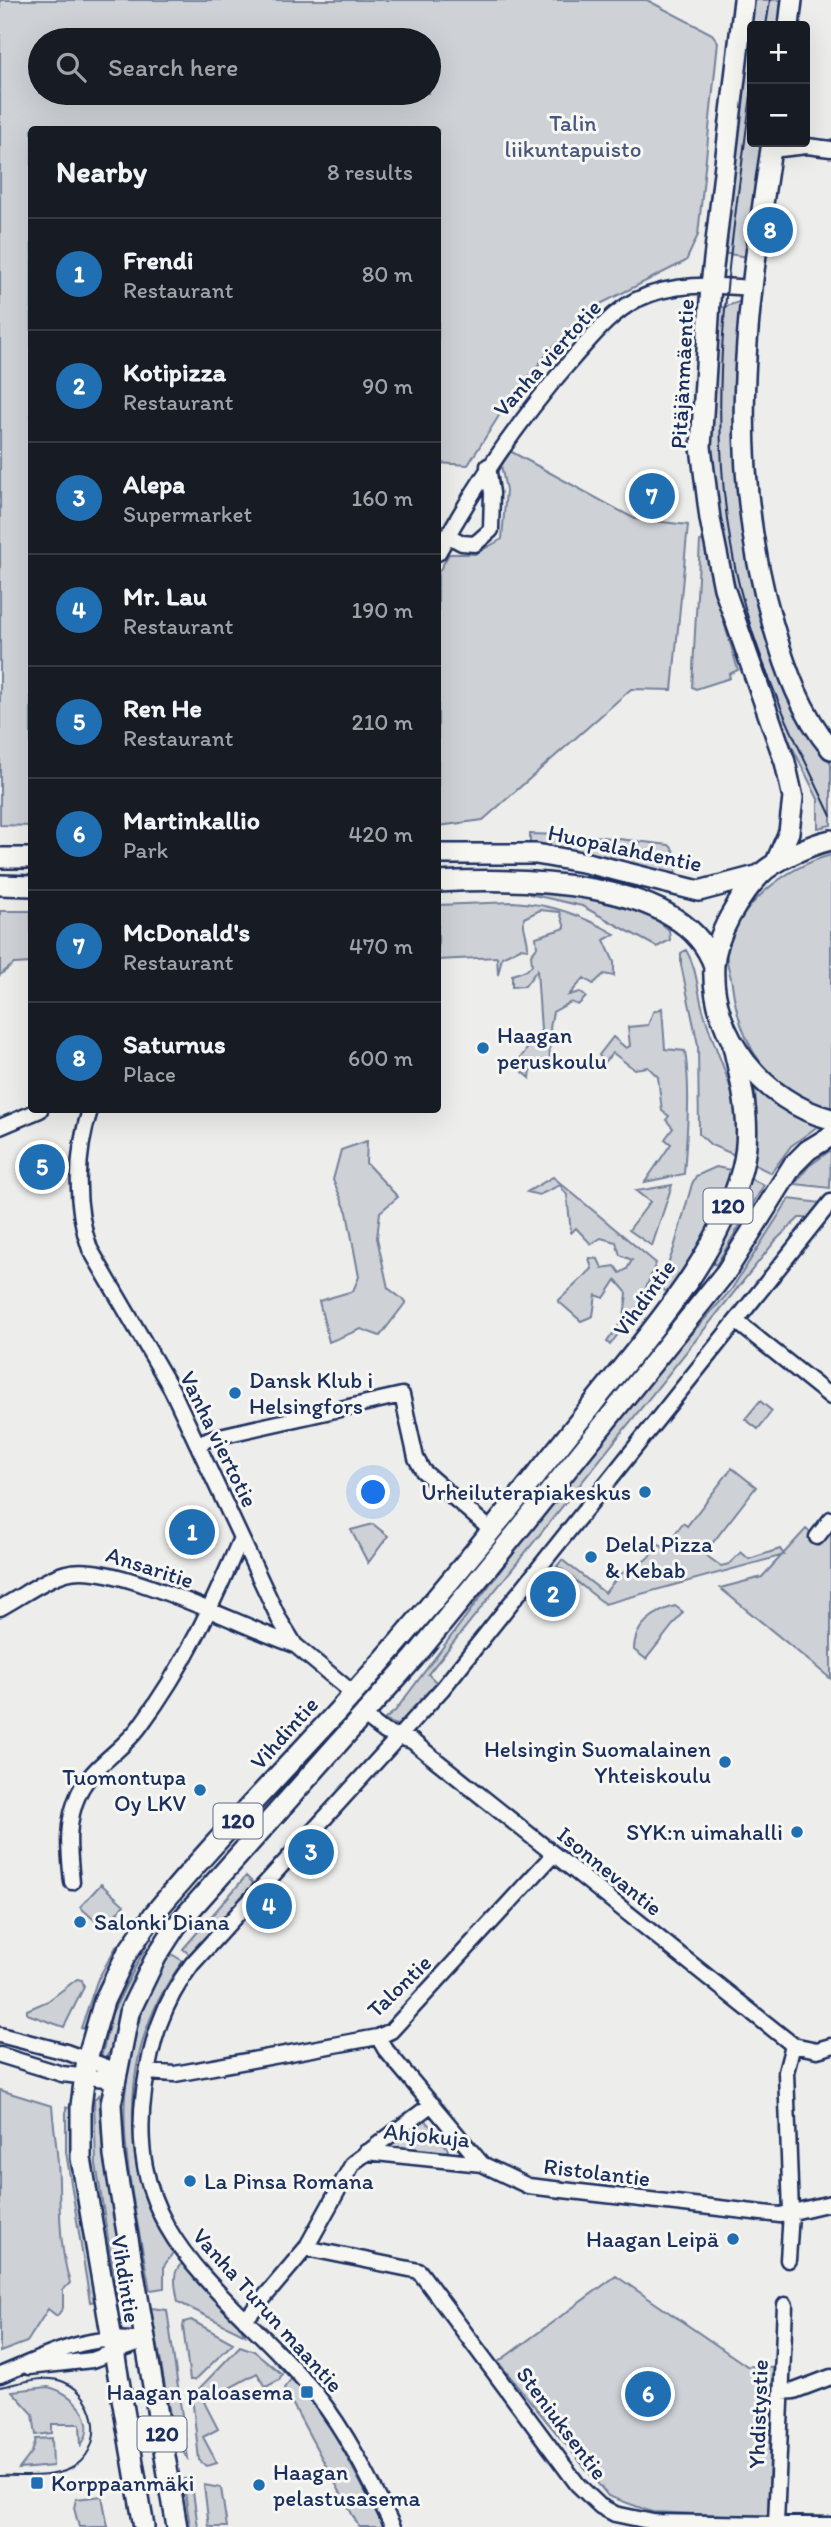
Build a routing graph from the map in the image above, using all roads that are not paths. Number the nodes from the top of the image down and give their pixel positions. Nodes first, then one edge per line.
1 (744, 0) edge
2 (792, 0) edge
3 (790, 21) edge
4 (810, 145) edge
5 (771, 147) edge
6 (831, 149) edge
7 (711, 285) junction
8 (751, 288) junction
9 (488, 466) junction
10 (447, 535) junction
11 (441, 547) edge
12 (831, 749) edge
13 (831, 840) edge
14 (441, 854) edge
15 (0, 858) edge
16 (28, 858) edge
17 (776, 862) junction
18 (760, 875) junction
19 (441, 882) edge
20 (0, 886) edge
21 (28, 886) edge
22 (714, 966) junction
23 (733, 1046) junction
24 (33, 1113) edge
25 (89, 1113) edge
26 (831, 1119) edge
27 (0, 1127) edge
28 (831, 1136) edge
29 (831, 1202) edge
30 (736, 1321) junction
31 (831, 1397) edge
32 (198, 1444) junction
33 (831, 1519) edge
34 (491, 1530) junction
35 (817, 1537) dead end
36 (241, 1538) junction
37 (0, 1608) edge
38 (209, 1612) junction
39 (295, 1645) junction
40 (354, 1693) junction
41 (364, 1716) junction
42 (398, 1736) junction
43 (553, 1855) junction
44 (72, 1882) dead end
45 (0, 2035) edge
46 (379, 2037) junction
47 (793, 2045) junction
48 (831, 2046) edge
49 (0, 2055) edge
50 (85, 2069) junction
51 (147, 2072) junction
52 (115, 2075) junction
53 (432, 2104) junction
54 (366, 2152) junction
55 (482, 2164) junction
56 (831, 2203) edge
57 (791, 2213) junction
58 (306, 2248) junction
59 (788, 2260) dead end
60 (785, 2305) dead end
61 (245, 2320) junction
62 (146, 2341) junction
63 (112, 2346) junction
64 (18, 2368) junction
65 (0, 2375) edge
66 (831, 2377) edge
67 (782, 2392) junction
68 (776, 2524) junction
69 (831, 2525) edge
70 (144, 2527) edge
71 (177, 2527) edge
72 (393, 2527) edge

1 - 7 main road, Pitäjänmäentie
2 - 3 main road
4 - 6 street
5 - 8 main road
7 - 8 street, Vanha viertotie
7 - 9 street, Vanha viertotie
7 - 17 main road, Pitäjänmäentie
8 - 12 main road
9 - 10 street, Vanha viertotie
9 - 10 street
10 - 11 street, Vanha viertotie
13 - 17 main road
14 - 18 main road, Huopalahdentie
15 - 16 main road
17 - 18 main road
18 - 22 main road
19 - 22 main road, Huopalahdentie
20 - 21 main road
22 - 23 main road
23 - 26 main road
23 - 34 main road, Vihdintie / 120
24 - 27 street
25 - 32 street, Vanha viertotie
28 - 41 main road, Vihdintie / 120
29 - 30 street
30 - 31 street
30 - 42 street
32 - 34 street
32 - 36 street, Vanha viertotie
33 - 35 street
34 - 40 main road, Vihdintie / 120
36 - 38 street, Vanha viertotie
36 - 39 street
37 - 38 street, Ansaritie
38 - 39 street, Ansaritie
38 - 44 street, Vanha viertotie
39 - 40 street
40 - 50 main road, Vihdintie / 120
41 - 42 street, Isonnevantie
41 - 52 main road, Vihdintie / 120
42 - 43 street, Isonnevantie
42 - 51 street
43 - 46 street, Talontie
43 - 47 street, Isonnevantie
45 - 50 street
46 - 51 street, Talontie
46 - 53 street, Ristolantie
47 - 48 street
47 - 57 street
49 - 50 street
50 - 52 street
50 - 63 main road, Vihdintie / 120
51 - 61 street, Vanha Turun maantie
52 - 62 main road, Vihdintie / 120
53 - 54 street
53 - 55 street, Ristolantie
54 - 55 street, Ahjokuja
54 - 58 street, Ahjokuja
55 - 57 street, Ristolantie
56 - 57 street, Ristolantie
57 - 59 street
58 - 61 street, Ahjokuja
58 - 68 street, Steniuksentie
60 - 67 street, Yhdistystie
61 - 72 street, Vanha Turun maantie
62 - 63 street
62 - 71 main road, Vihdintie / 120
63 - 64 street
63 - 64 street
63 - 70 main road, Vihdintie / 120
64 - 65 street
66 - 67 street
67 - 68 street, Yhdistystie
68 - 69 street, Steniuksentie

